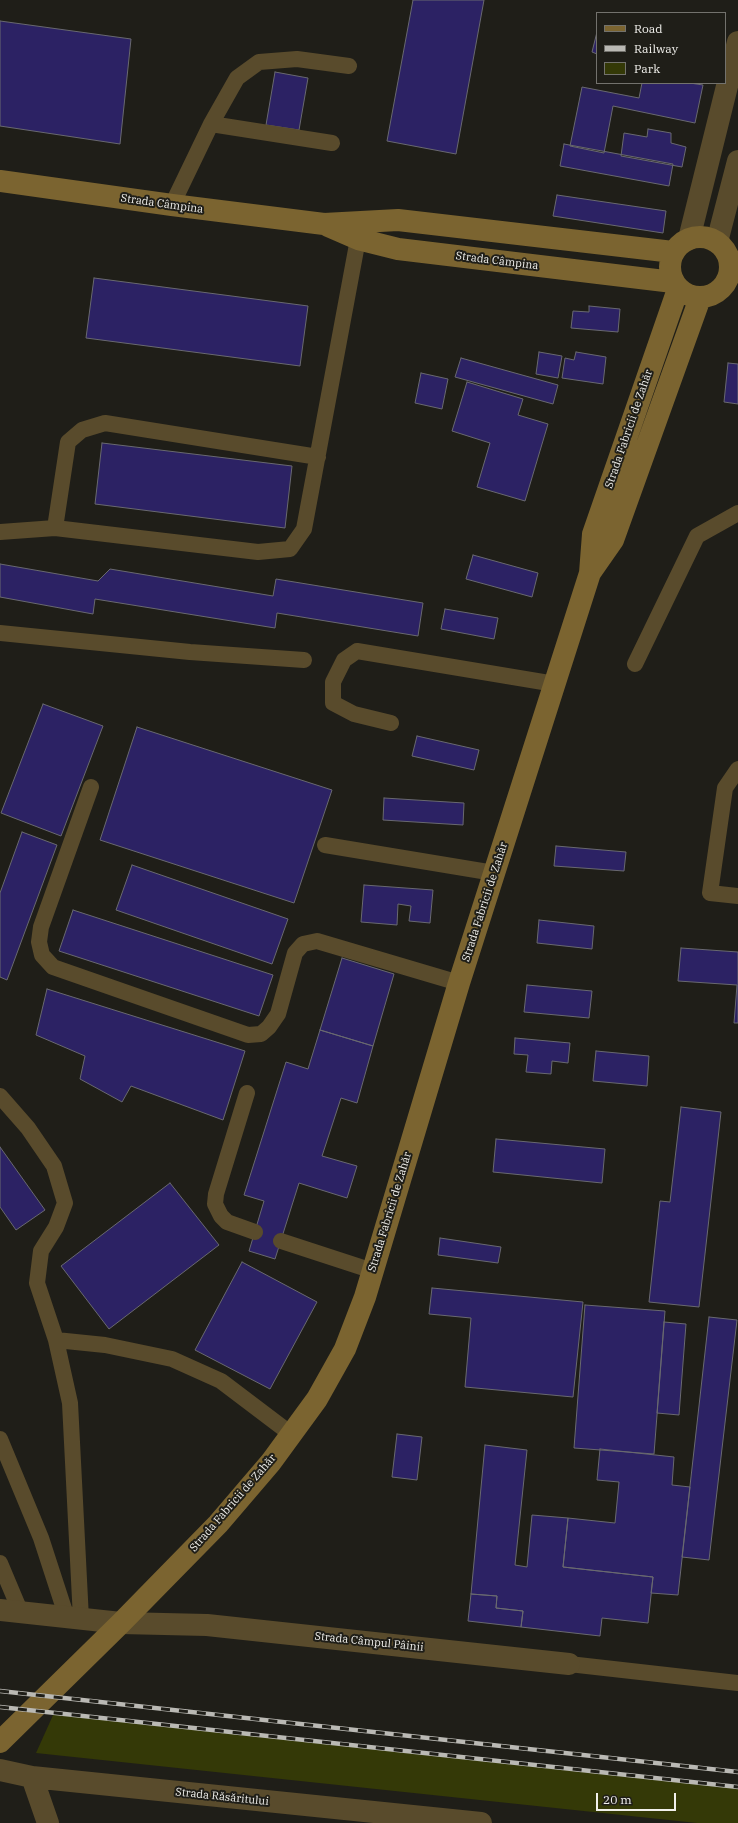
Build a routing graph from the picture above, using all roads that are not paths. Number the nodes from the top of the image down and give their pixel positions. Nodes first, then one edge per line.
1 (738, 42) edge
2 (349, 66) dead end
3 (211, 124) junction
4 (332, 143) dead end
5 (738, 161) edge
6 (0, 181) edge
7 (172, 205) junction
8 (324, 224) junction
9 (358, 239) junction
10 (681, 246) junction
11 (726, 247) edge
12 (676, 285) junction
13 (719, 294) edge
14 (318, 457) junction
15 (738, 514) edge
16 (55, 528) junction
17 (0, 532) edge
18 (590, 573) junction
19 (0, 633) edge
20 (304, 660) dead end
21 (635, 664) dead end
22 (555, 684) junction
23 (391, 723) dead end
24 (738, 769) edge
25 (91, 786) dead end
26 (325, 845) dead end
27 (494, 873) junction
28 (738, 896) edge
29 (459, 983) junction
30 (247, 1093) dead end
31 (0, 1096) edge
32 (255, 1232) dead end
33 (280, 1241) dead end
34 (373, 1271) junction
35 (56, 1340) junction
36 (291, 1434) junction
37 (0, 1439) edge
38 (0, 1563) edge
39 (0, 1610) edge
40 (21, 1613) junction
41 (74, 1619) junction
42 (121, 1623) junction
43 (569, 1664) joint
44 (738, 1683) edge
45 (0, 1742) edge
46 (0, 1770) edge
47 (32, 1777) junction
48 (444, 1821) edge
49 (48, 1823) edge
50 (481, 1823) edge

1 - 10 street
2 - 3 lane
3 - 4 lane
3 - 7 lane
5 - 11 street
6 - 7 street, Strada Câmpina
7 - 8 street, Strada Câmpina
8 - 9 street, Strada Câmpina
8 - 10 street, Strada Câmpina
9 - 12 street, Strada Câmpina
9 - 14 lane
10 - 11 street
10 - 12 street
11 - 13 street
12 - 13 street
12 - 18 street, Strada Fabricii de Zahăr
13 - 18 street, Strada Fabricii de Zahăr
14 - 16 lane
14 - 16 lane
15 - 21 lane
16 - 17 lane
18 - 22 street, Strada Fabricii de Zahăr
19 - 20 lane
22 - 23 lane
22 - 27 street, Strada Fabricii de Zahăr
24 - 28 lane
25 - 29 lane
26 - 27 lane
27 - 29 street, Strada Fabricii de Zahăr
29 - 34 street, Strada Fabricii de Zahăr
30 - 32 lane
31 - 35 lane
33 - 34 lane
34 - 36 street, Strada Fabricii de Zahăr
35 - 36 lane
35 - 41 lane
36 - 42 street, Strada Fabricii de Zahăr
37 - 41 lane
38 - 40 lane
39 - 40 street, Strada Câmpul Pâinii
40 - 41 street, Strada Câmpul Pâinii
41 - 42 street, Strada Câmpul Pâinii
42 - 43 street, Strada Câmpul Pâinii
42 - 45 street, Strada Fabricii de Zahăr
43 - 44 lane, Strada Câmpul Pâinii
46 - 47 street, Strada Răsăritului
47 - 48 street, Strada Răsăritului
47 - 49 street
48 - 50 street, Strada Răsăritului

